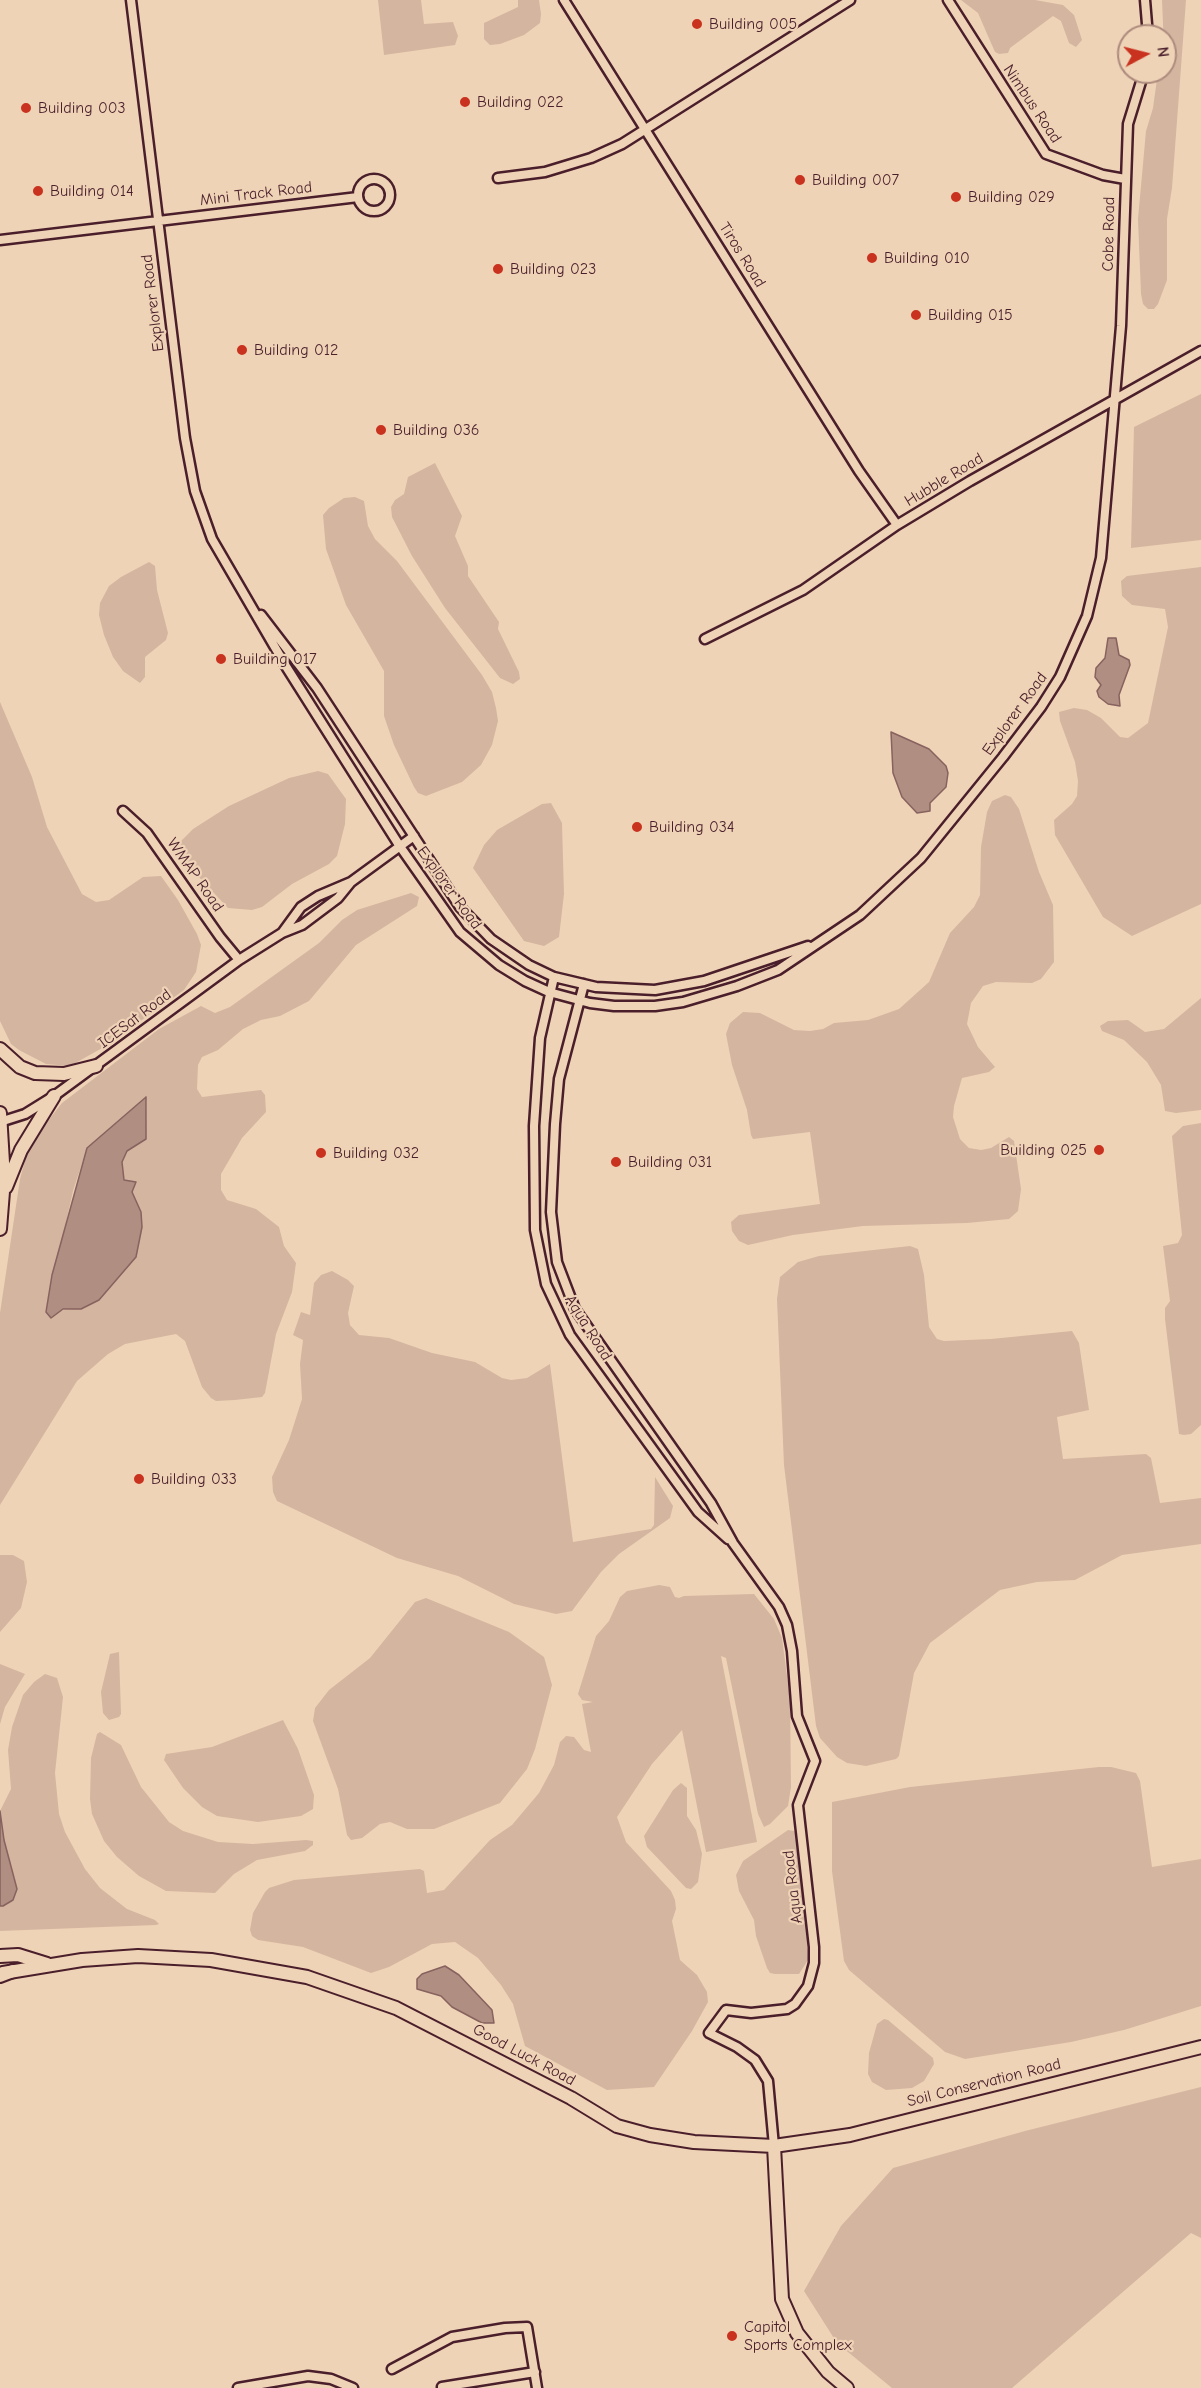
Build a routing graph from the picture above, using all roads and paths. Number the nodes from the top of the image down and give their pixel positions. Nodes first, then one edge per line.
1 (131, 0) edge
2 (564, 0) edge
3 (850, 0) edge
4 (948, 0) edge
5 (1145, 0) edge
6 (1147, 24) edge
7 (1140, 84) edge
8 (644, 129) junction
9 (498, 178) dead end
10 (1125, 179) junction
11 (358, 197) dead end
12 (158, 221) junction
13 (0, 240) edge
14 (1201, 351) edge
15 (1115, 399) junction
16 (897, 525) junction
17 (242, 592) junction
18 (705, 639) dead end
19 (123, 811) dead end
20 (414, 836) junction
21 (399, 845) junction
22 (351, 882) junction
23 (282, 933) junction
24 (817, 943) junction
25 (239, 960) junction
26 (554, 977) junction
27 (584, 984) junction
28 (549, 992) junction
29 (580, 1000) junction
30 (0, 1049) edge
31 (96, 1066) junction
32 (54, 1096) junction
33 (0, 1119) edge
34 (3, 1196) junction
35 (0, 1229) edge
36 (733, 1543) junction
37 (0, 1956) edge
38 (47, 1964) junction
39 (4, 1973) edge
40 (1201, 2047) edge
41 (774, 2146) junction
42 (392, 2369) dead end
43 (535, 2372) junction
44 (442, 2387) edge
45 (238, 2388) edge
46 (353, 2388) edge
47 (537, 2388) edge
48 (847, 2388) edge

1 - 12 street, Explorer Road
2 - 8 street, Tiros Road
3 - 8 street
4 - 10 street, Nimbus Road
5 - 6 street
7 - 10 street, Cobe Road
8 - 9 street
8 - 16 street, Tiros Road
10 - 15 street, Cobe Road
11 - 12 street, Mini Track Road
12 - 13 street, Mini Track Road
12 - 17 street, Explorer Road
14 - 15 street, Hubble Road
15 - 16 street, Hubble Road
15 - 24 street, Explorer Road
16 - 18 street, Hubble Road
17 - 20 street, Explorer Road
17 - 21 street, Explorer Road
19 - 25 street, WMAP Road
20 - 21 street, ICESat Road
20 - 26 street, Explorer Road
21 - 22 street, ICESat Road
21 - 28 street, Explorer Road
22 - 23 street, ICESat Road
22 - 23 street, ICESat Road
23 - 25 street, ICESat Road
24 - 27 street, Explorer Road
24 - 29 street, Explorer Road
25 - 31 street, ICESat Road
26 - 27 street, Explorer Road
26 - 28 street, Aqua Road
27 - 29 street, Aqua Road
28 - 29 street, Explorer Road
28 - 36 street, Aqua Road
29 - 36 street, Aqua Road
30 - 31 main road
31 - 32 street, ICESat Road
32 - 33 street, ICESat Road
32 - 34 main road
33 - 34 main road
34 - 35 main road
36 - 41 street, Aqua Road
37 - 38 main road
38 - 39 main road, Good Luck Road
38 - 41 main road, Good Luck Road
40 - 41 main road, Soil Conservation Road
41 - 48 main road
42 - 43 street
43 - 44 street
43 - 47 street
45 - 46 street

